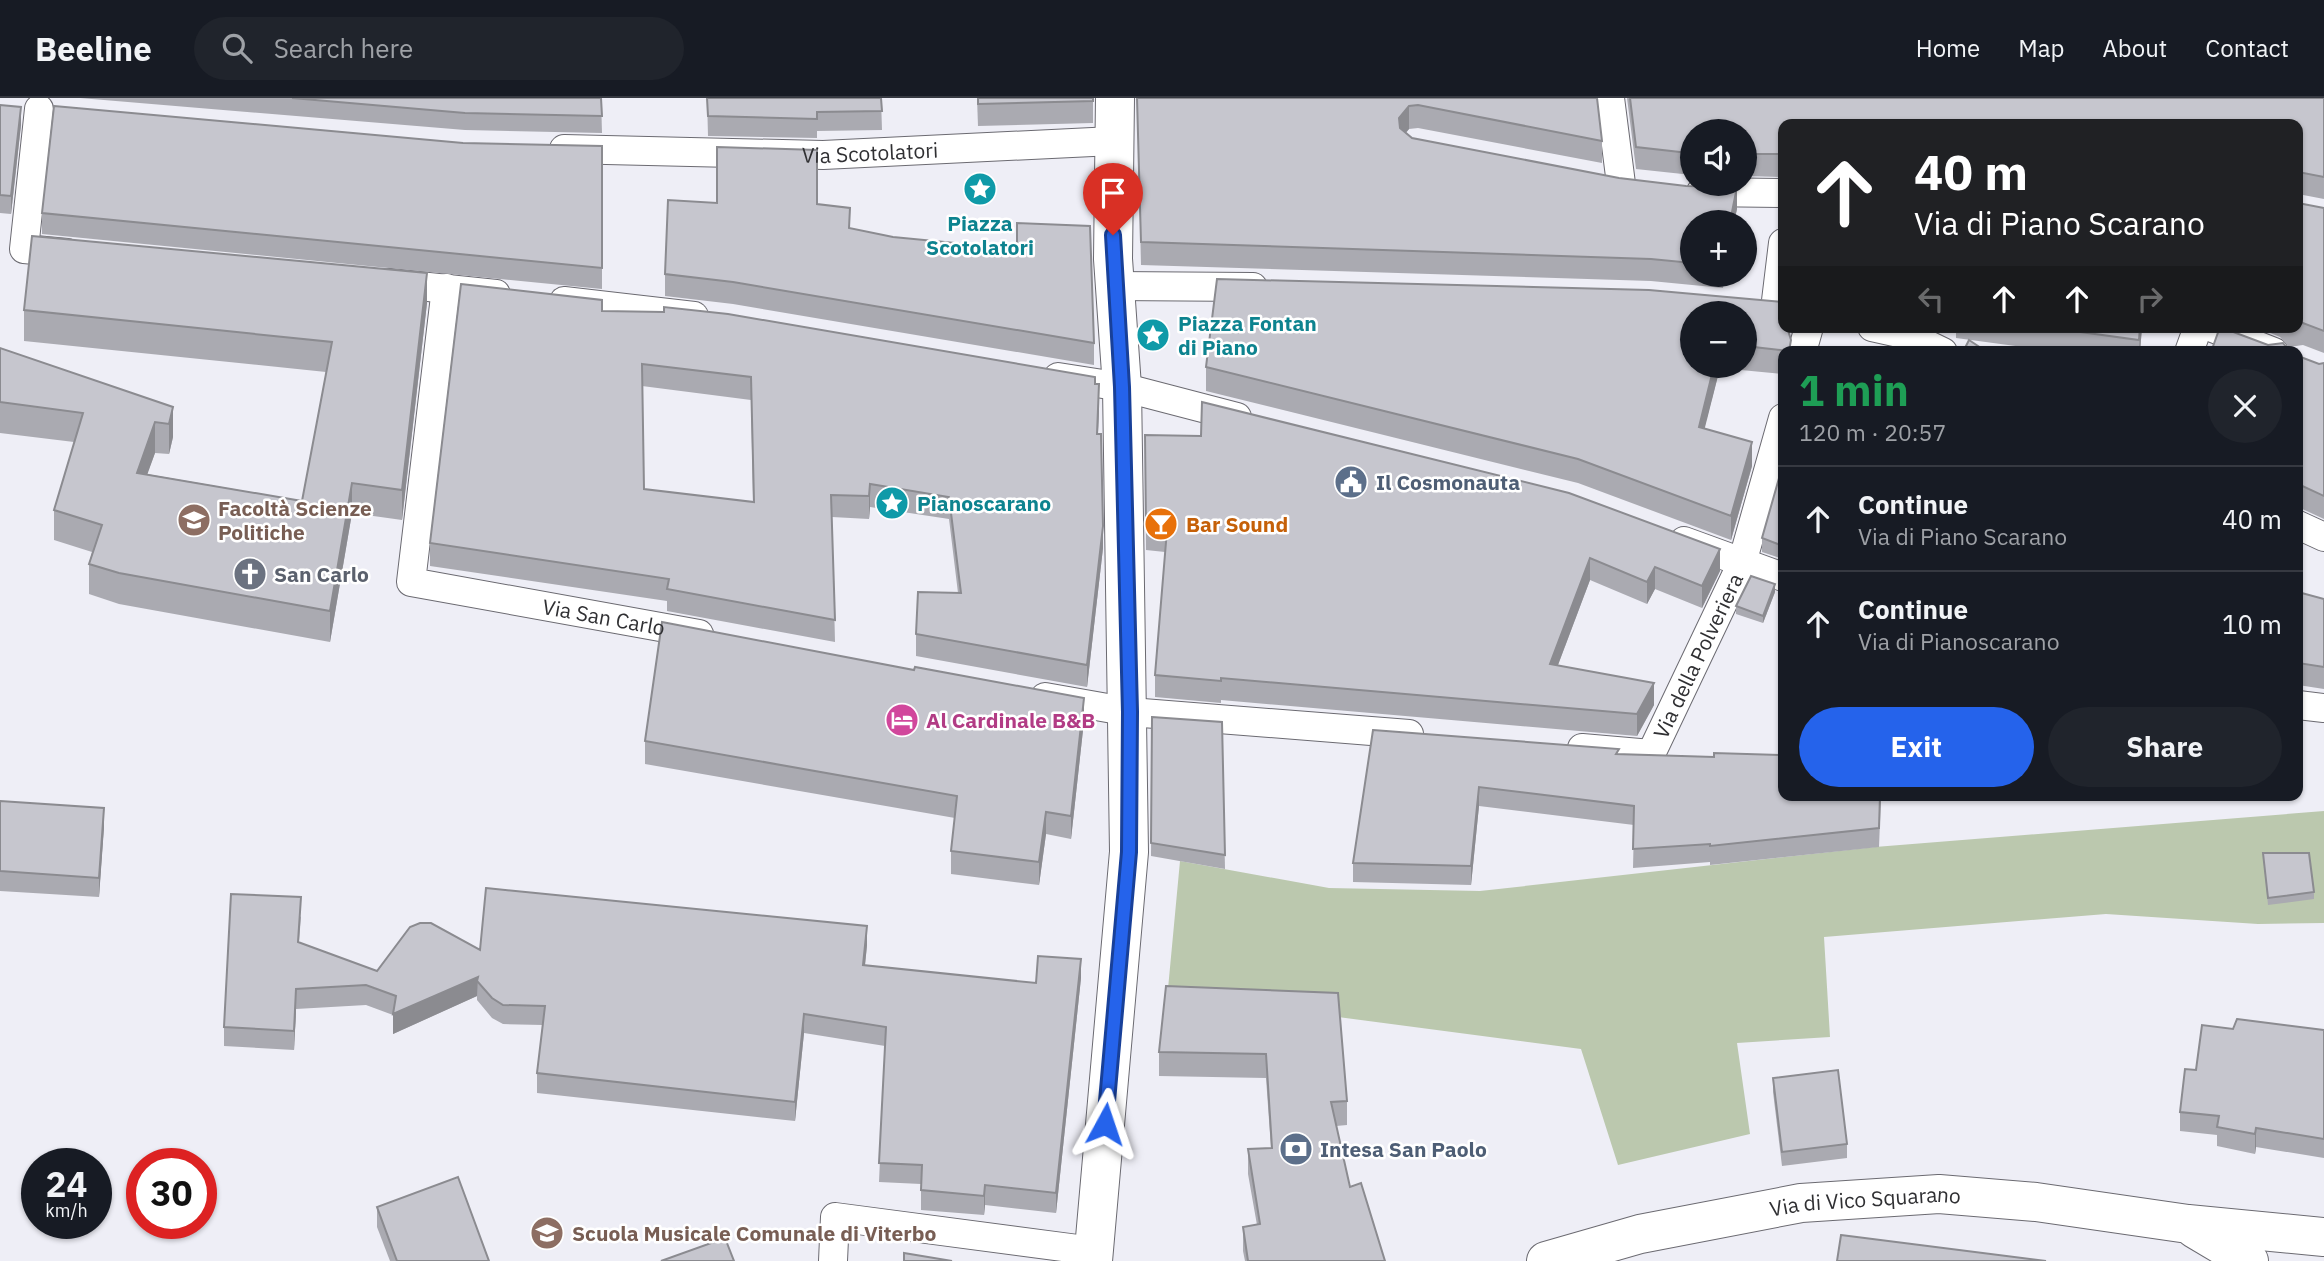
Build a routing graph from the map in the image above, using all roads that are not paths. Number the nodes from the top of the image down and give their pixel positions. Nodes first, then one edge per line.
1 (1115, 98) edge
2 (1610, 98) edge
3 (40, 109) dead end
4 (1113, 141) junction
5 (533, 148) edge
6 (1778, 193) edge
7 (92, 255) edge
8 (1778, 270) edge
9 (364, 280) edge
10 (1114, 286) junction
11 (1274, 287) edge
12 (446, 288) junction
13 (1771, 309) edge
14 (717, 319) edge
15 (1912, 333) edge
16 (2225, 333) edge
17 (1933, 346) edge
18 (2259, 346) edge
19 (1028, 372) edge
20 (1122, 387) junction
21 (1268, 425) edge
22 (1778, 436) edge
23 (2303, 526) edge
24 (1664, 533) edge
25 (2324, 537) edge
26 (1742, 563) junction
27 (1778, 576) edge
28 (723, 639) edge
29 (1021, 693) edge
30 (2303, 706) edge
31 (2324, 708) edge
32 (1130, 712) junction
33 (1432, 736) edge
34 (1555, 746) edge
35 (2188, 1224) junction
36 (2324, 1237) edge
37 (1093, 1256) edge
38 (833, 1261) edge
39 (1546, 1261) edge
40 (2249, 1261) edge

1 - 4 street
2 - 6 lane
3 - 7 lane
4 - 5 lane, Via Scotolatori
4 - 10 street
8 - 13 lane
9 - 12 lane
10 - 11 lane
10 - 20 street
12 - 14 lane
12 - 28 lane, Via San Carlo
15 - 17 lane
16 - 18 lane
19 - 20 lane
20 - 21 lane
20 - 32 street
22 - 26 lane, Via della Polveriera
23 - 25 lane
24 - 26 lane
26 - 27 lane
26 - 34 lane, Via della Polveriera
29 - 32 lane
30 - 31 lane
32 - 33 lane
32 - 37 street
35 - 36 street, Via di Vico Squarano
35 - 39 street, Via di Vico Squarano
35 - 40 street
37 - 38 lane

